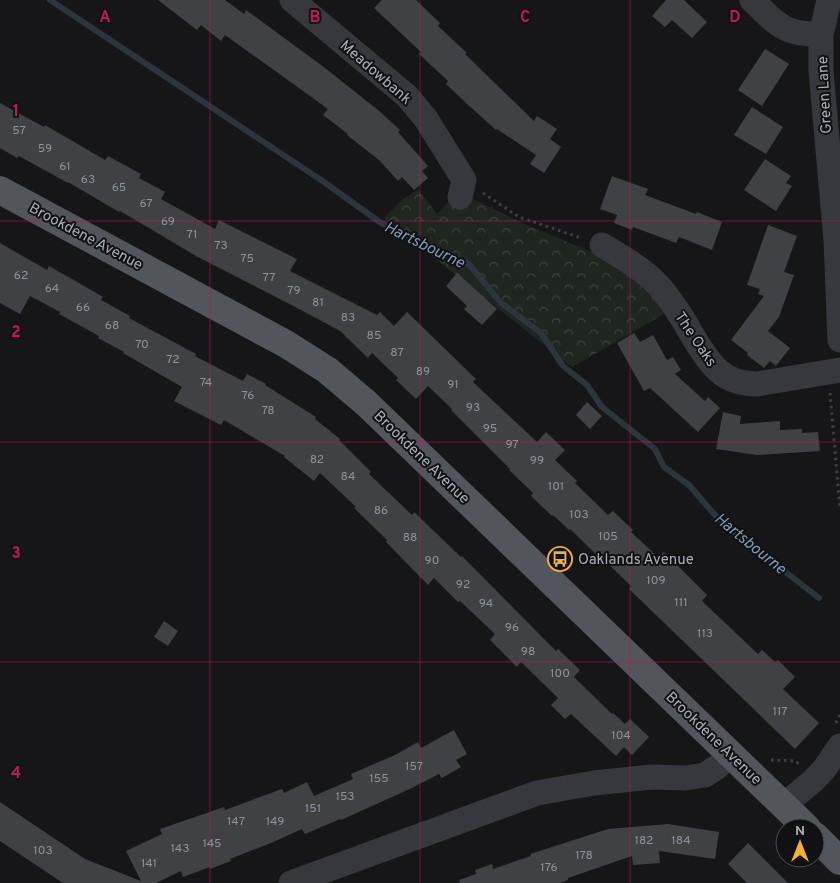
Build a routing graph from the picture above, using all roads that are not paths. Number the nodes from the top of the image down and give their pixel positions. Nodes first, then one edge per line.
1 (292, 0) edge
2 (752, 0) edge
3 (829, 0) edge
4 (821, 35) junction
5 (830, 70) edge
6 (462, 188) road end
7 (0, 190) edge
8 (602, 245) road end
9 (840, 340) edge
10 (833, 372) edge
11 (840, 746) edge
12 (731, 755) junction
13 (784, 805) junction
14 (797, 818) edge
15 (825, 846) edge
16 (840, 861) edge
17 (291, 883) edge

1 - 6 street, Meadowbank
2 - 4 street
3 - 4 street, Green Lane
4 - 5 street, Green Lane
5 - 9 street, Green Lane
7 - 12 main road, Brookdene Avenue
8 - 10 street, The Oaks
11 - 13 street
12 - 13 main road, Brookdene Avenue
12 - 17 street
13 - 14 main road, Brookdene Avenue
15 - 16 main road

